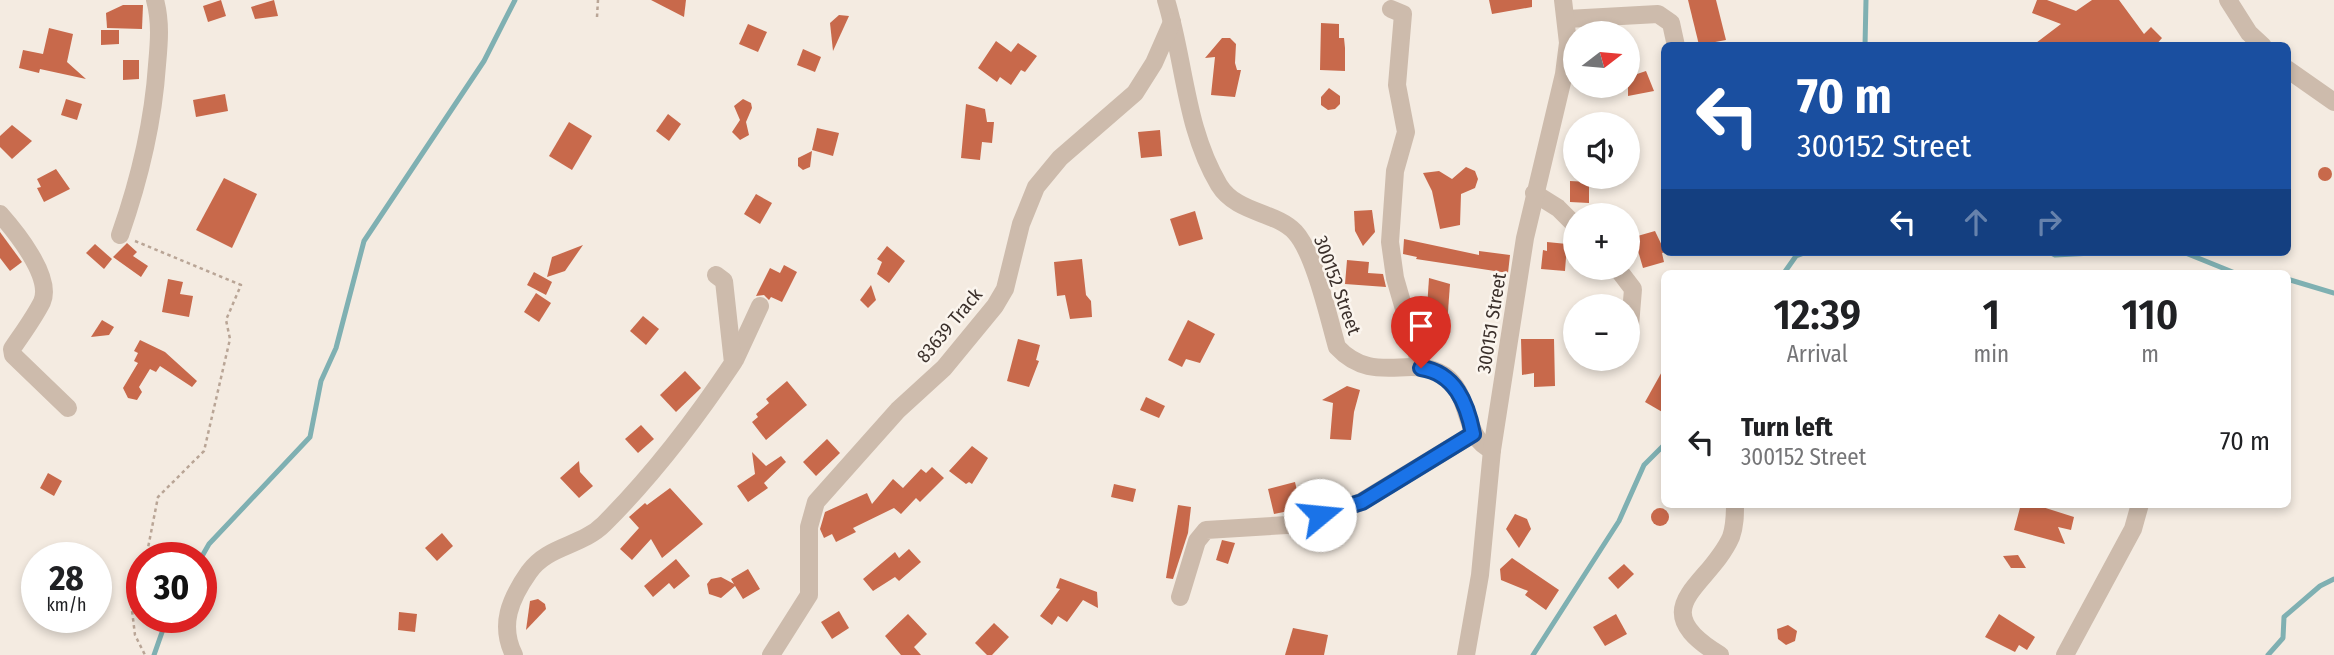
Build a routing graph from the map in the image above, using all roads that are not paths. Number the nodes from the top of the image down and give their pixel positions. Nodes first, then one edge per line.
1 (155, 0) edge
2 (1166, 0) edge
3 (1563, 0) edge
4 (2228, 0) edge
5 (1391, 9) dead end
6 (1567, 19) junction
7 (1172, 22) junction
8 (1675, 42) edge
9 (2259, 42) edge
10 (2291, 72) edge
11 (2334, 103) edge
12 (1534, 193) junction
13 (1563, 212) edge
14 (0, 214) edge
15 (120, 234) road end
16 (716, 275) dead end
17 (760, 306) dead end
18 (733, 363) junction
19 (1421, 368) junction
20 (68, 408) dead end
21 (1473, 434) junction
22 (1492, 450) junction
23 (1734, 508) edge
24 (2139, 508) edge
25 (1180, 597) dead end
26 (514, 655) edge
27 (771, 655) edge
28 (1466, 655) edge
29 (1720, 655) edge
30 (2065, 655) edge

1 - 15 street
2 - 7 street, 300152 Street
3 - 6 street, 300151 Street
4 - 9 street
5 - 19 street
6 - 8 street
6 - 12 street, 300151 Street
7 - 19 street, 300152 Street
7 - 27 street, 83639 Track
10 - 11 street
12 - 13 street
12 - 22 street, 300151 Street
14 - 20 street
16 - 18 street
17 - 18 street
18 - 26 street
19 - 21 street, 300152 Street
21 - 22 street
21 - 25 street
22 - 28 street, 300151 Street
23 - 29 street
24 - 30 street

